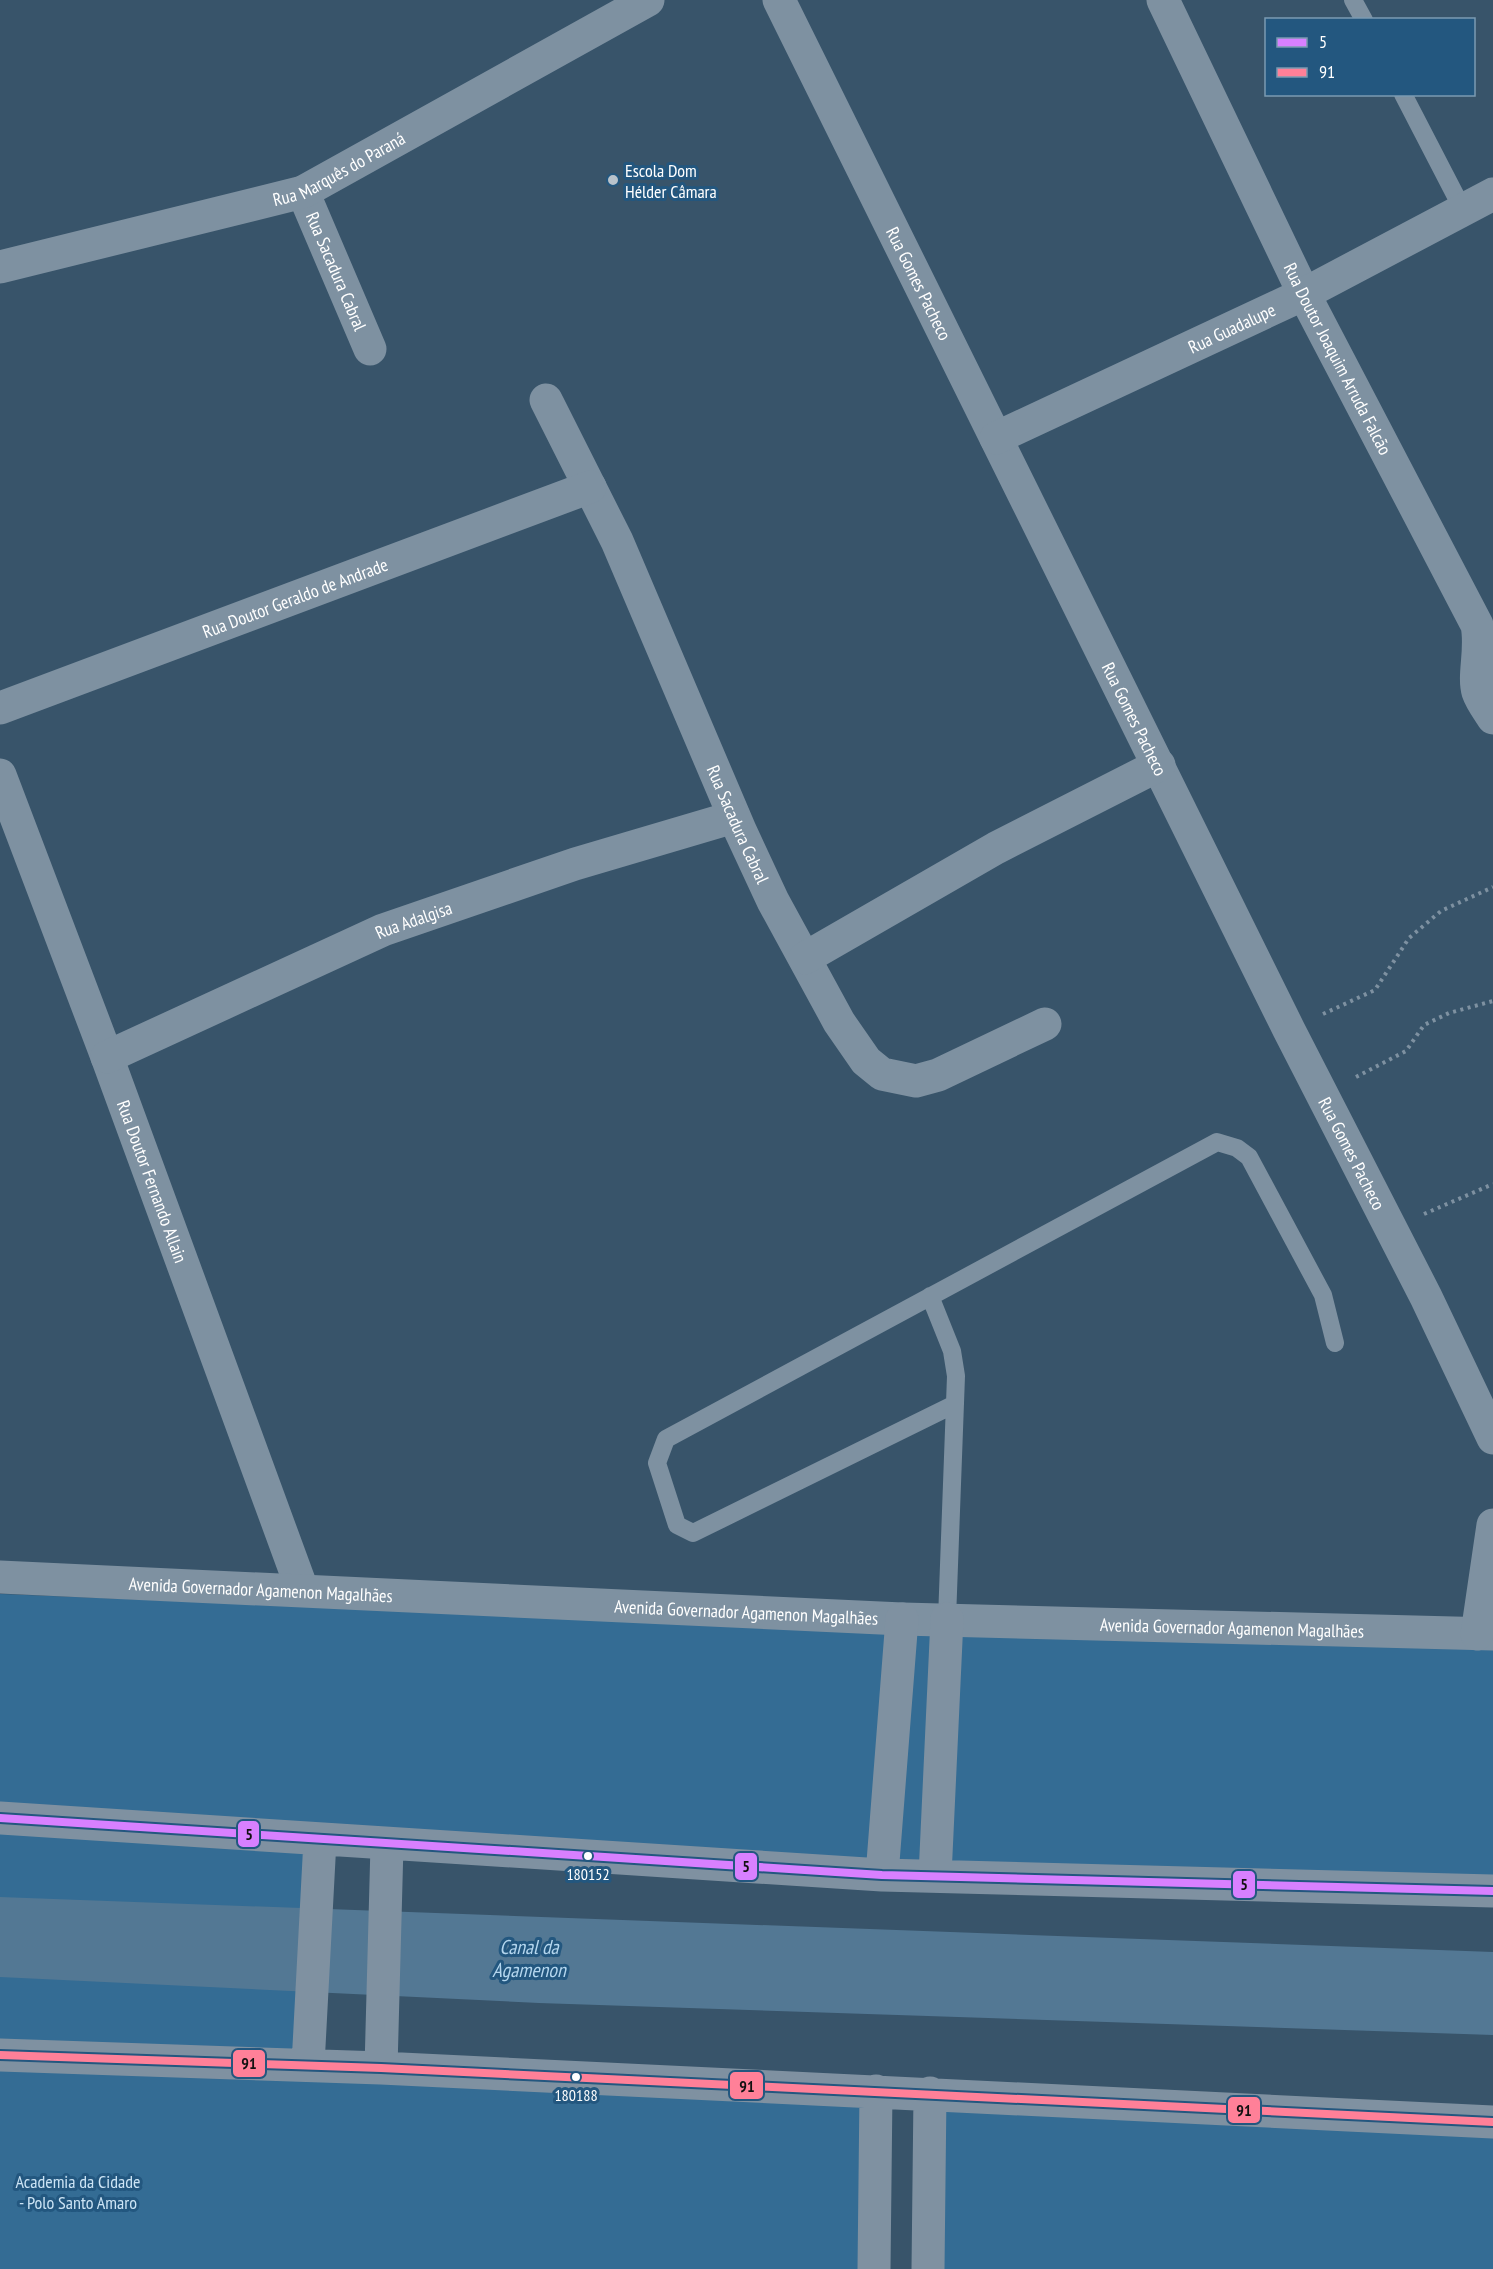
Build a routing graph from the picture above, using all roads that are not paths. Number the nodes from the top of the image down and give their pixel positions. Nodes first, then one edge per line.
1 (648, 0) edge
2 (779, 0) edge
3 (1163, 0) edge
4 (1353, 0) edge
5 (1363, 18) edge
6 (1404, 96) edge
7 (303, 192) junction
8 (1493, 194) edge
9 (1463, 210) junction
10 (0, 267) edge
11 (1304, 294) junction
12 (370, 349) dead end
13 (546, 400) dead end
14 (996, 438) junction
15 (590, 487) junction
16 (0, 708) edge
17 (1493, 718) edge
18 (1160, 765) junction
19 (0, 775) edge
20 (734, 817) junction
21 (805, 958) junction
22 (1045, 1024) dead end
23 (107, 1057) junction
24 (930, 1296) junction
25 (1335, 1343) dead end
26 (955, 1404) junction
27 (1493, 1437) edge
28 (1493, 1525) edge
29 (0, 1577) edge
30 (302, 1589) junction
31 (902, 1619) junction
32 (947, 1619) junction
33 (1485, 1634) edge
34 (0, 1818) edge
35 (320, 1855) junction
36 (387, 1860) junction
37 (882, 1875) junction
38 (935, 1876) junction
39 (1493, 1891) edge
40 (0, 2055) edge
41 (308, 2065) junction
42 (381, 2068) junction
43 (876, 2091) junction
44 (930, 2092) junction
45 (1493, 2122) edge
46 (874, 2269) edge
47 (928, 2269) edge

1 - 7 street, Rua Marquês do Paraná
2 - 14 street, Rua Gomes Pacheco
3 - 11 street, Rua Doutor Joaquim Arruda Falcão
4 - 5 lane
6 - 9 lane
7 - 10 street, Rua Marquês do Paraná
7 - 12 street, Rua Sacadura Cabral
8 - 9 street, Rua Guadalupe
9 - 11 street, Rua Guadalupe
11 - 14 street, Rua Guadalupe
11 - 17 street, Rua Doutor Joaquim Arruda Falcão
13 - 15 street, Rua Sacadura Cabral
14 - 18 street, Rua Gomes Pacheco
15 - 16 street, Rua Doutor Geraldo de Andrade
15 - 20 street, Rua Sacadura Cabral
18 - 21 street
18 - 27 street, Rua Gomes Pacheco
19 - 23 street, Rua Doutor Fernando Allain
20 - 21 street, Rua Sacadura Cabral
20 - 23 street, Rua Adalgisa
21 - 22 street, Rua Sacadura Cabral
23 - 30 street, Rua Doutor Fernando Allain
24 - 25 lane
24 - 26 lane
24 - 26 lane
26 - 32 lane
28 - 33 street
29 - 30 street, Avenida Governador Agamenon Magalhães
30 - 31 street, Avenida Governador Agamenon Magalhães
31 - 32 street, Avenida Governador Agamenon Magalhães
31 - 37 highway
32 - 33 street, Avenida Governador Agamenon Magalhães
32 - 38 highway
34 - 35 highway
35 - 36 highway
35 - 41 highway
36 - 37 highway
36 - 42 highway
37 - 38 highway
38 - 39 highway
40 - 41 highway
41 - 42 highway
42 - 43 highway
43 - 44 highway
43 - 46 highway
44 - 45 highway
44 - 47 highway

